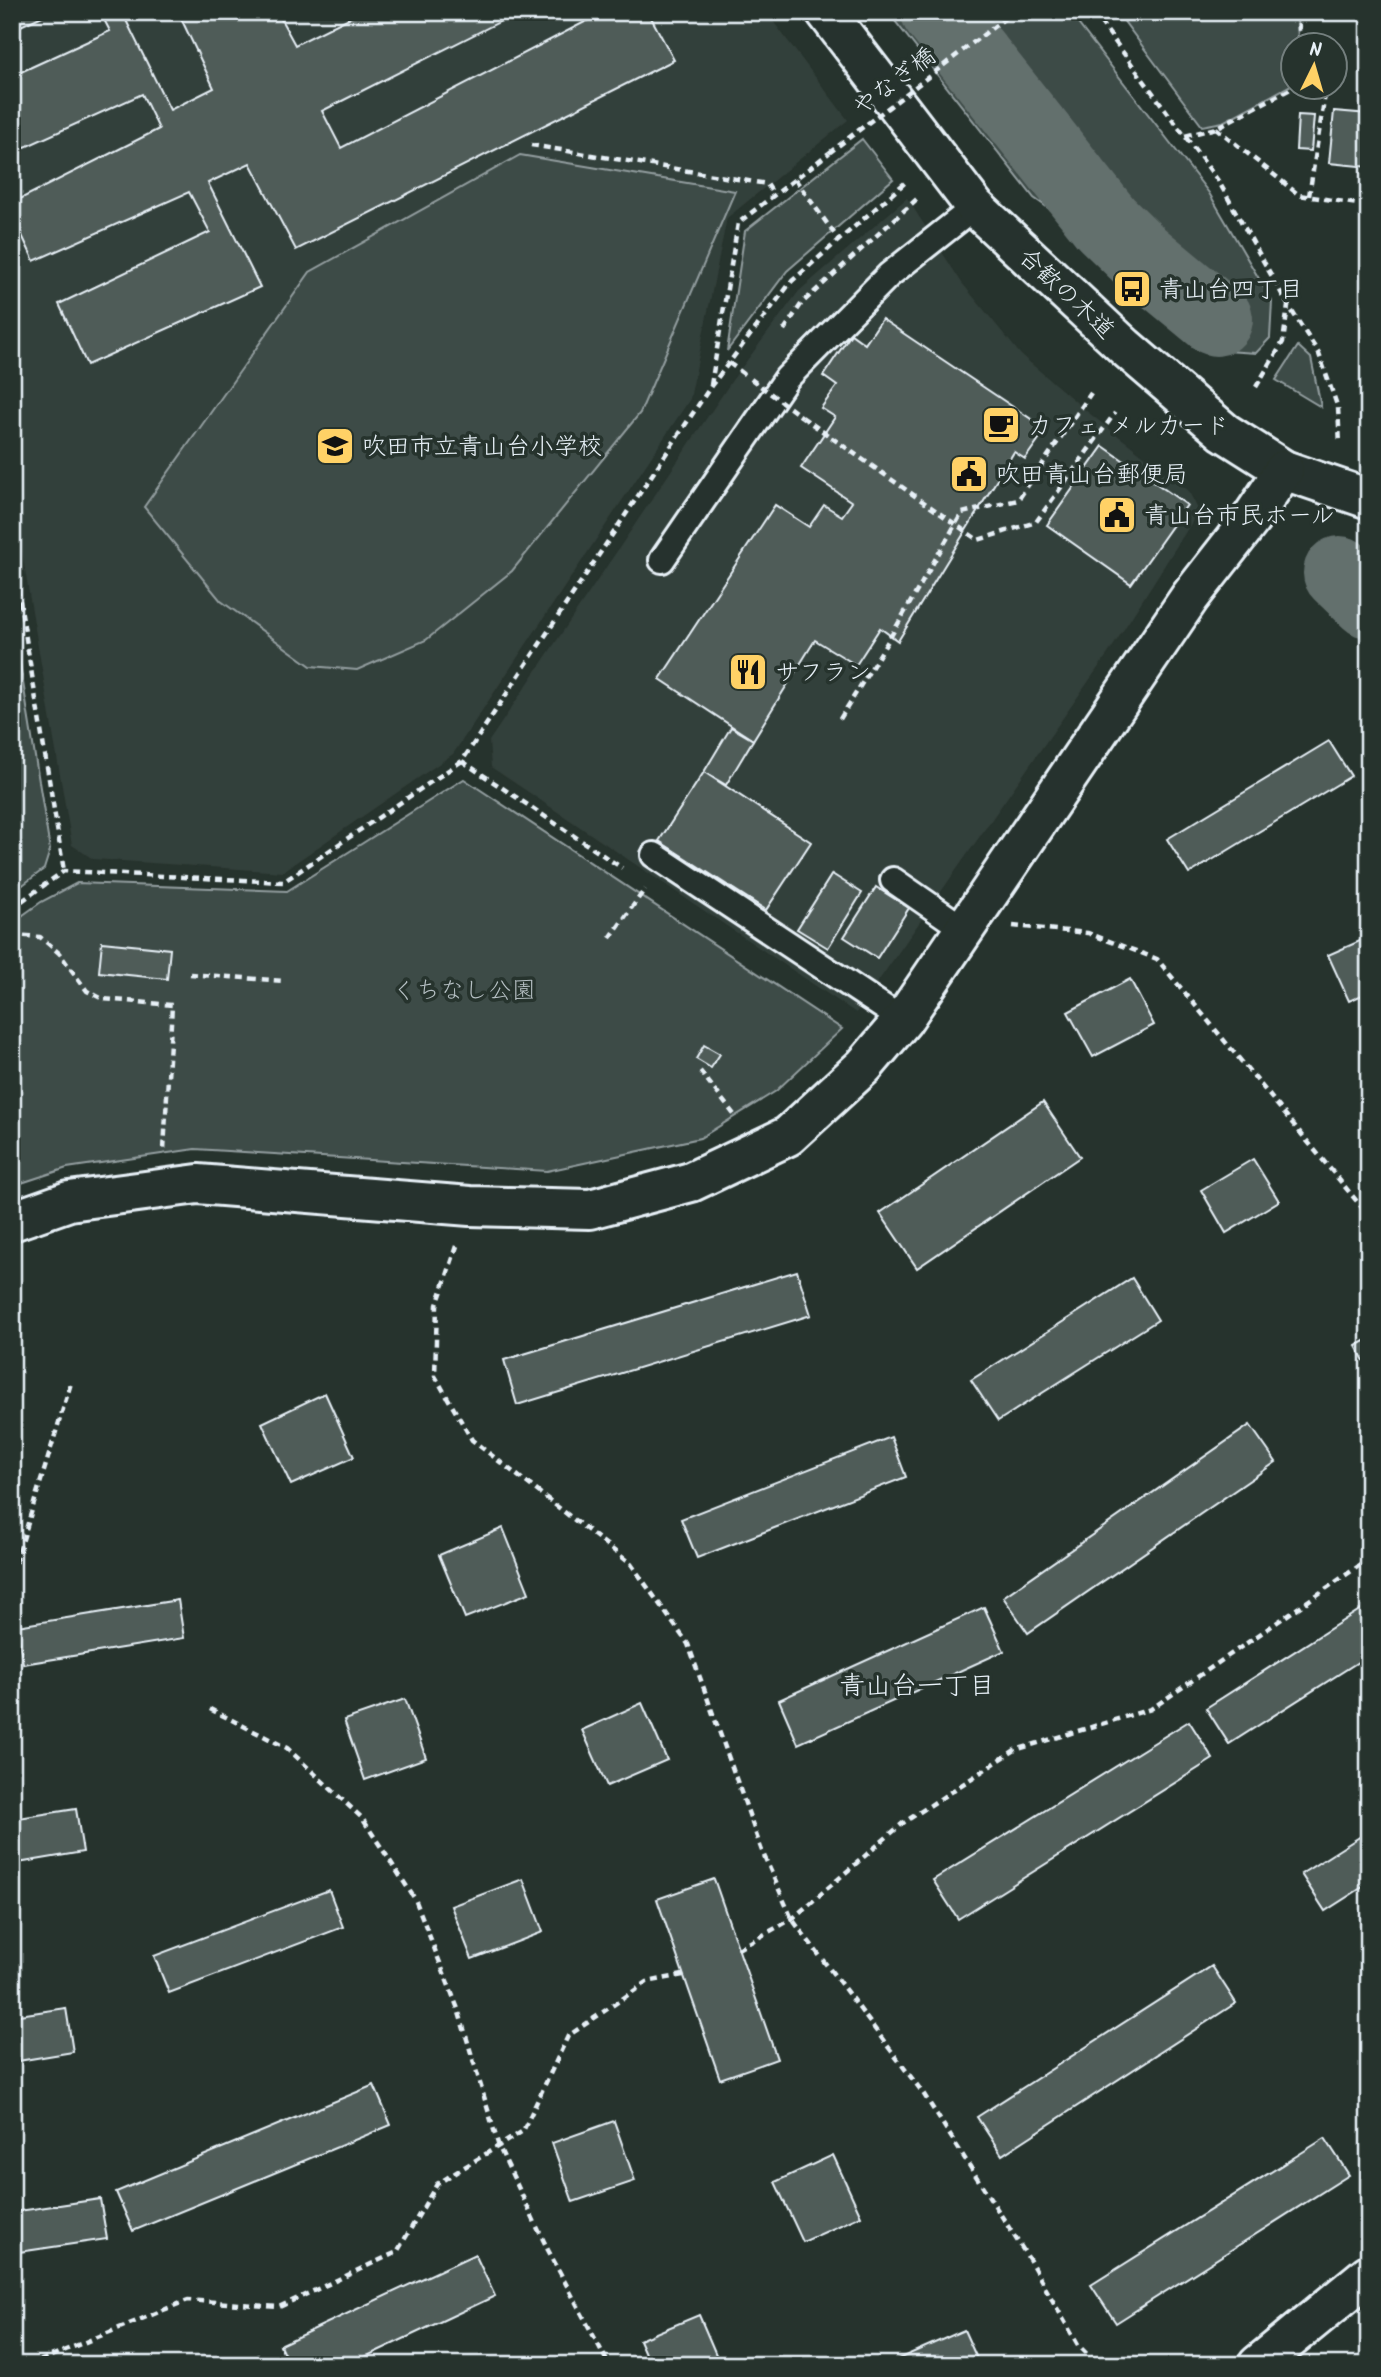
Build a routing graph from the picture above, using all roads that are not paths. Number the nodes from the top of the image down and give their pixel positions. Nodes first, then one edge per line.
1 (826, 12) edge
2 (975, 207) junction
3 (1284, 470) junction
4 (1369, 499) edge
5 (662, 560) dead end
6 (654, 855) dead end
7 (893, 880) dead end
8 (964, 929) junction
9 (903, 1020) junction
10 (12, 1221) edge
11 (1369, 2274) edge
12 (1258, 2365) edge

1 - 2 street, 合歓の木道
2 - 3 street, 合歓の木道
2 - 5 lane
3 - 4 street, 合歓の木道
3 - 8 street
6 - 9 lane
7 - 8 lane
8 - 9 street
9 - 10 street
11 - 12 street

